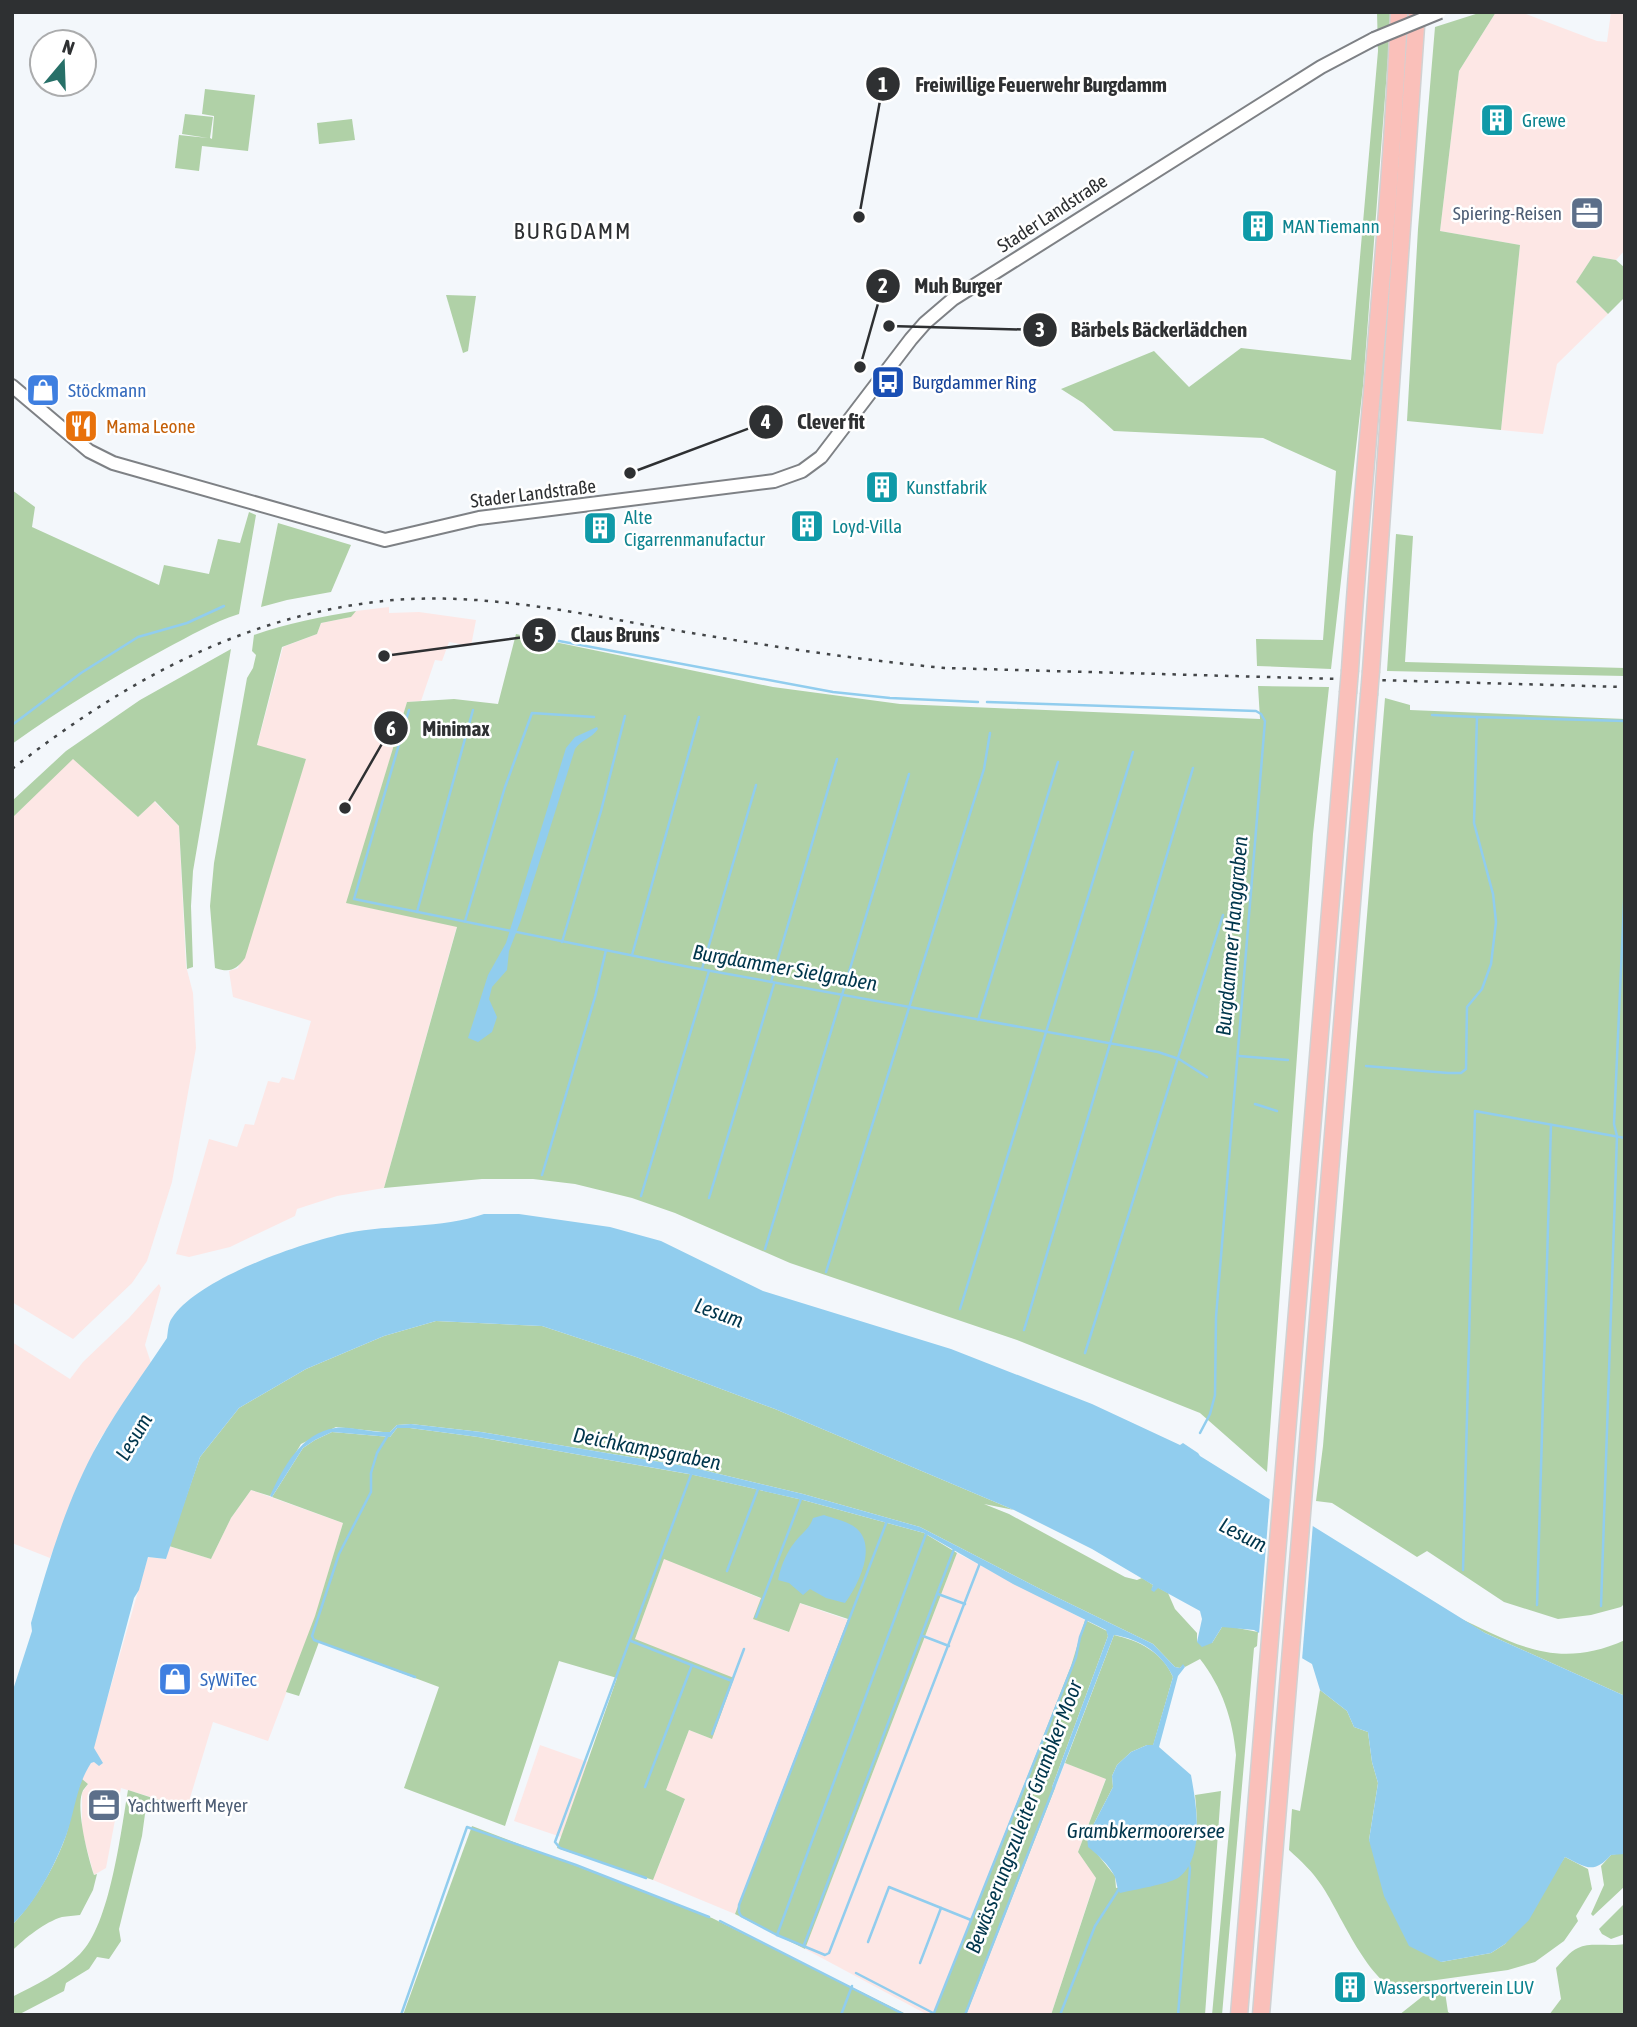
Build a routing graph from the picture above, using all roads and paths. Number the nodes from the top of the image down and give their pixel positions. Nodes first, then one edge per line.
1 (1399, 12) edge
2 (1417, 12) edge
3 (1440, 12) edge
4 (12, 386) edge
5 (1240, 2015) edge
6 (1261, 2015) edge

1 - 5 highway, bridge
2 - 6 highway, bridge
3 - 4 street, Stader Landstraße, bridge

